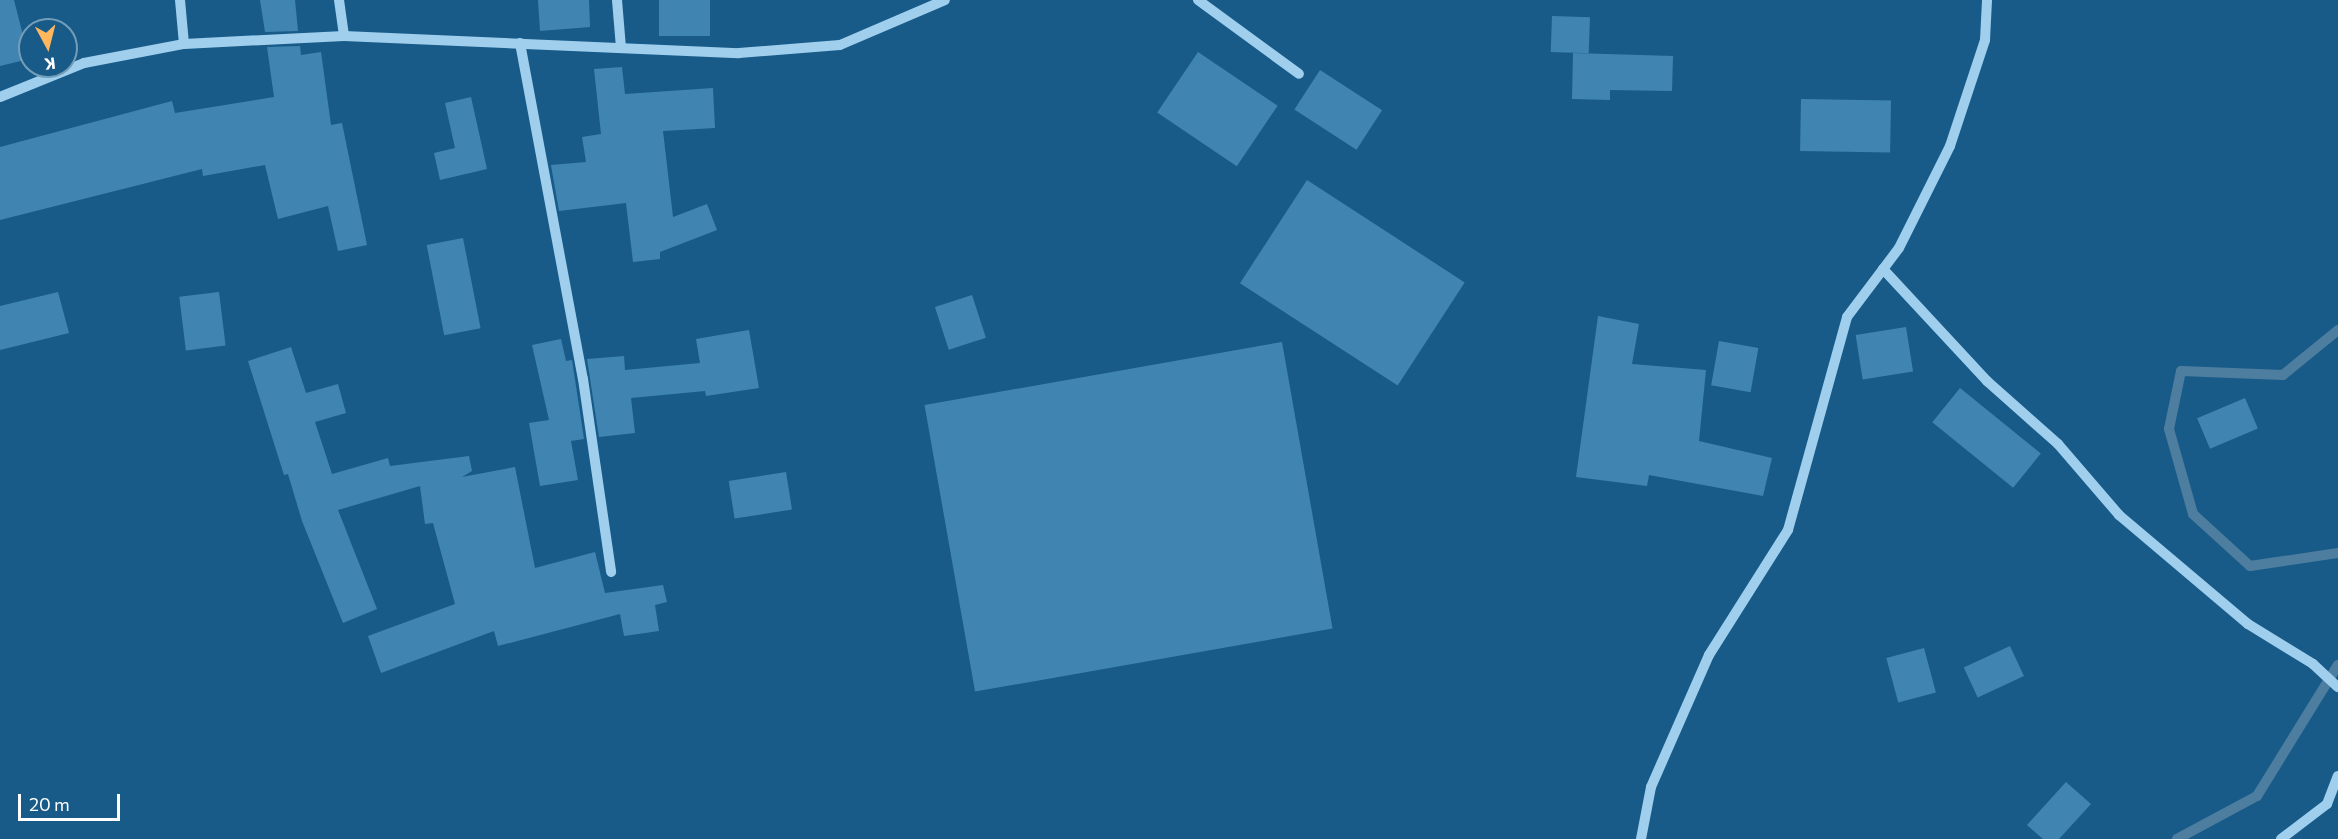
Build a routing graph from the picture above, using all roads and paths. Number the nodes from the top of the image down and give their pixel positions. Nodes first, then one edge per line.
1 (180, 0) edge
2 (339, 0) edge
3 (617, 0) edge
4 (945, 0) edge
5 (1198, 0) edge
6 (1987, 0) edge
7 (344, 36) junction
8 (520, 43) junction
9 (184, 44) junction
10 (621, 48) junction
11 (1299, 74) dead end
12 (0, 98) edge
13 (1883, 269) junction
14 (611, 572) dead end
15 (2338, 687) edge
16 (2338, 776) edge
17 (1641, 839) edge
18 (2281, 839) edge

1 - 9 street
2 - 7 street
3 - 10 street
4 - 10 street
5 - 11 street
6 - 13 street
7 - 8 street
7 - 9 street
8 - 10 street
8 - 14 street
9 - 12 street
13 - 15 street
13 - 17 street
16 - 18 street

